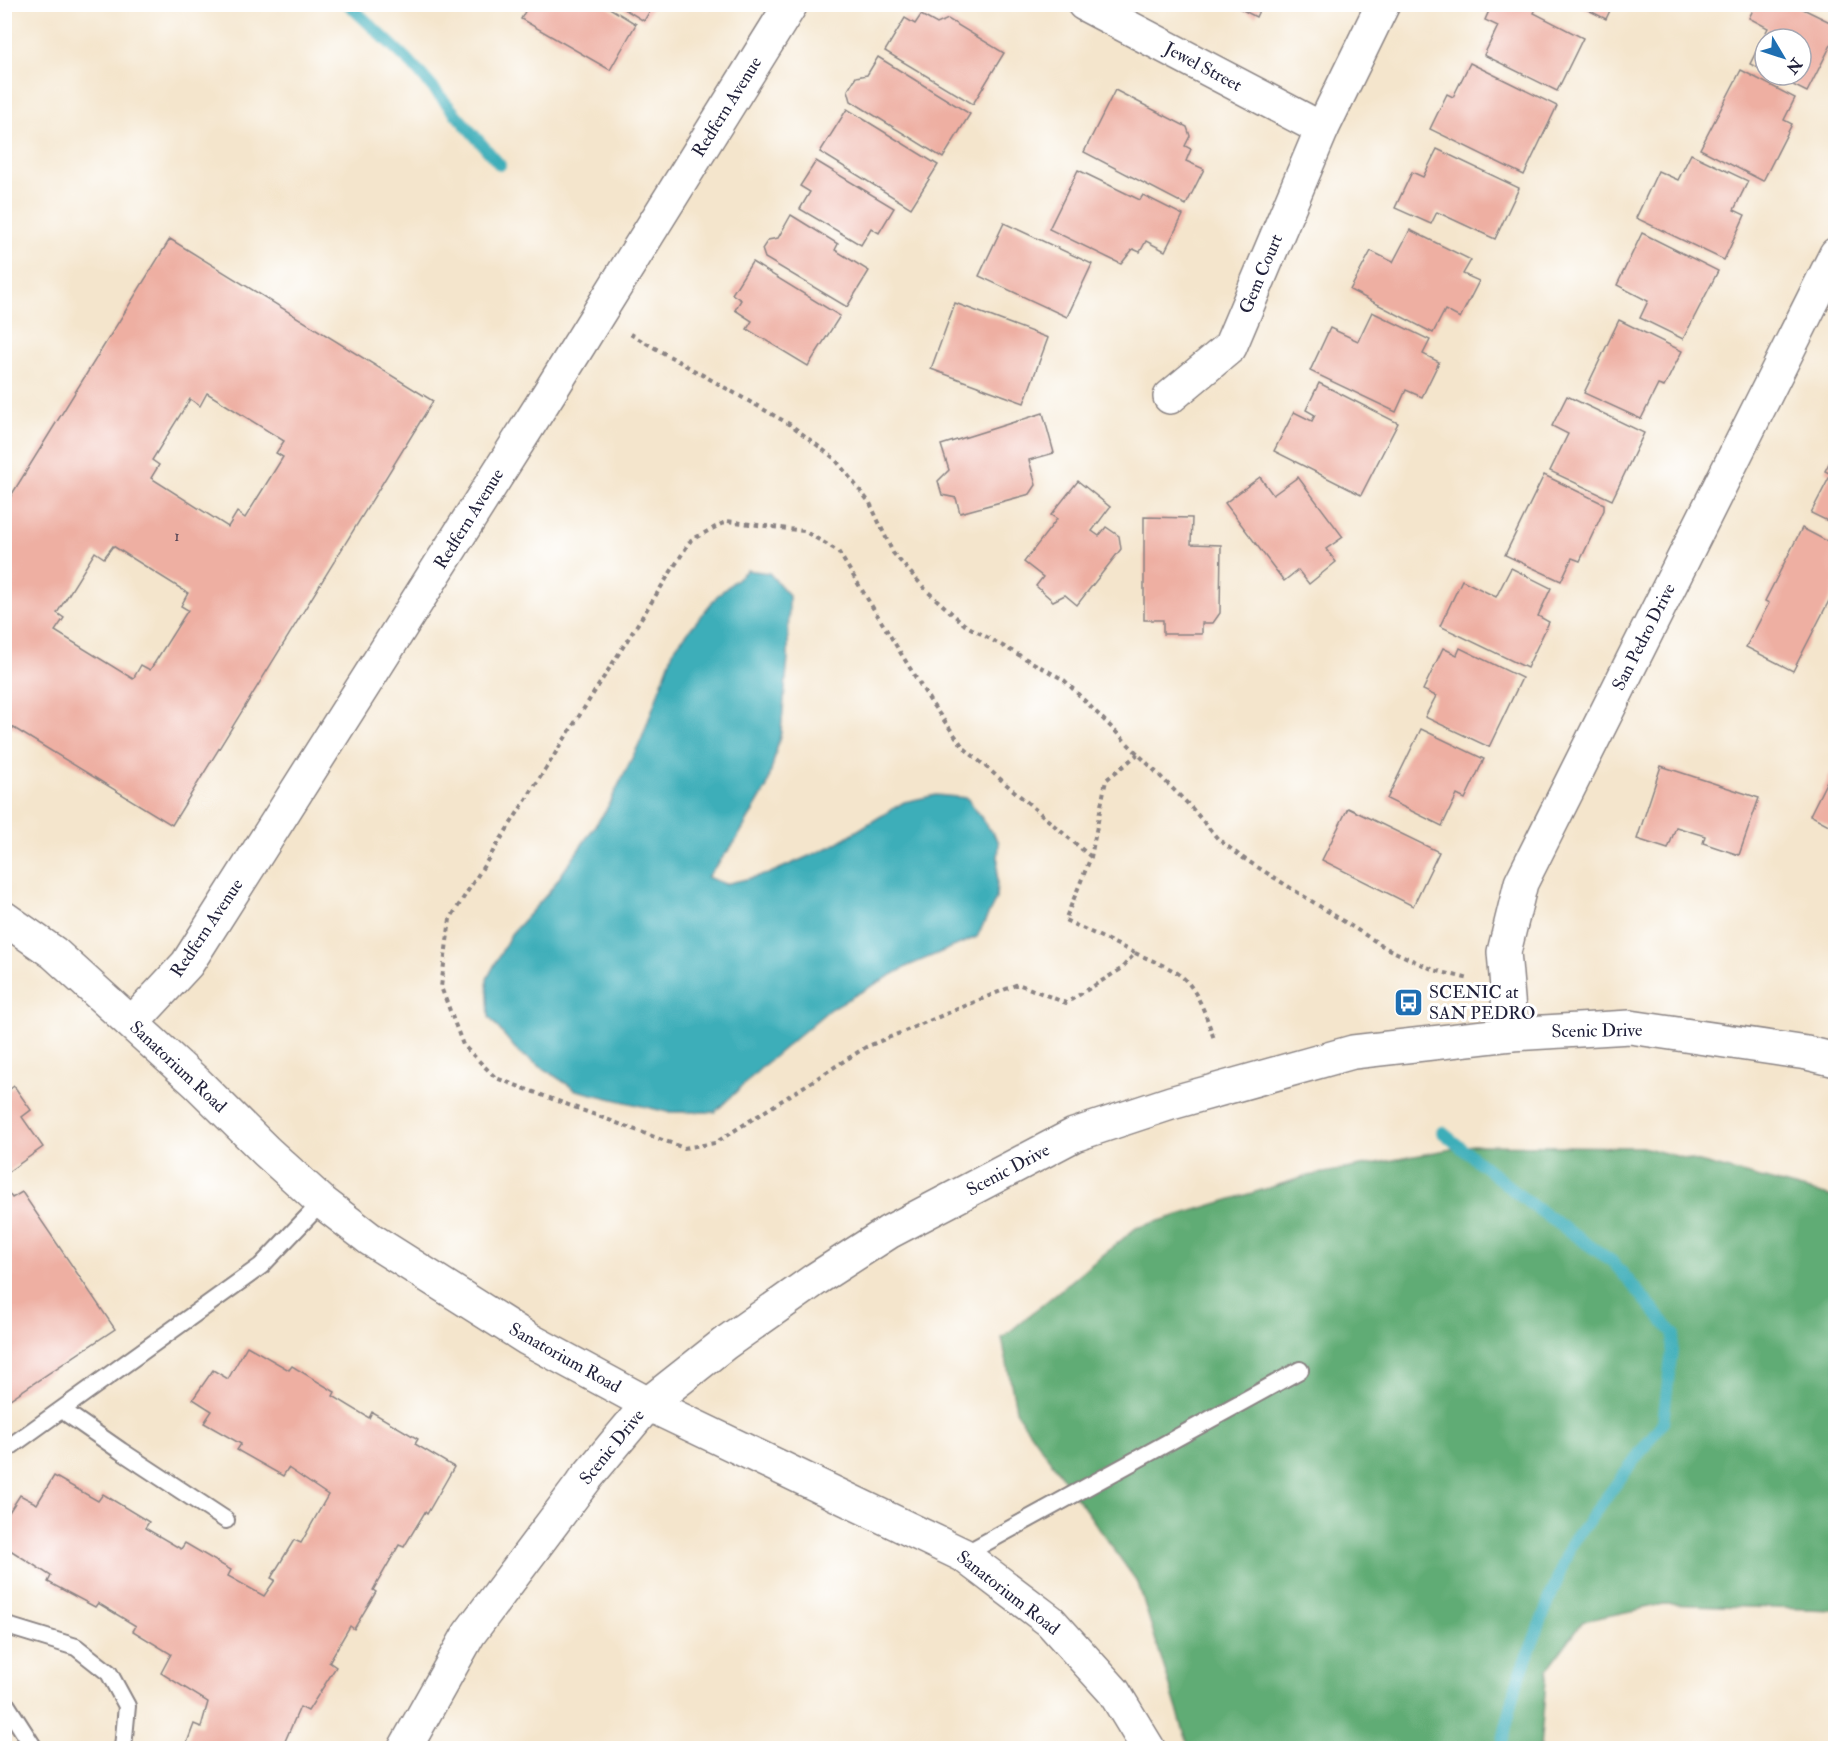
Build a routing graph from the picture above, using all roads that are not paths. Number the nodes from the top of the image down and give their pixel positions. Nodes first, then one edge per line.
1 (791, 4) edge
2 (1084, 4) edge
3 (1383, 4) edge
4 (1322, 129) junction
5 (1836, 254) edge
6 (1170, 398) dead end
7 (4, 918) edge
8 (132, 1023) junction
9 (1511, 1034) junction
10 (1836, 1060) edge
11 (322, 1202) junction
12 (1300, 1370) dead end
13 (648, 1404) junction
14 (62, 1410) junction
15 (4, 1451) edge
16 (226, 1520) dead end
17 (963, 1555) junction
18 (4, 1625) edge
19 (4, 1701) edge
20 (34, 1749) edge
21 (123, 1749) edge
22 (405, 1749) edge
23 (1148, 1749) edge

1 - 8 street, Redfern Avenue
2 - 4 street, Jewel Street
3 - 4 street, Gem Court
4 - 6 street, Gem Court
5 - 9 street, San Pedro Drive
7 - 8 street, Sanatorium Road
8 - 11 street, Sanatorium Road
9 - 10 street, Scenic Drive
9 - 13 street, Scenic Drive
11 - 13 street, Sanatorium Road
11 - 14 lane
12 - 17 lane
13 - 17 street, Sanatorium Road
13 - 22 street, Scenic Drive
14 - 15 lane
14 - 16 lane
17 - 23 street, Sanatorium Road
18 - 21 lane
19 - 20 lane

